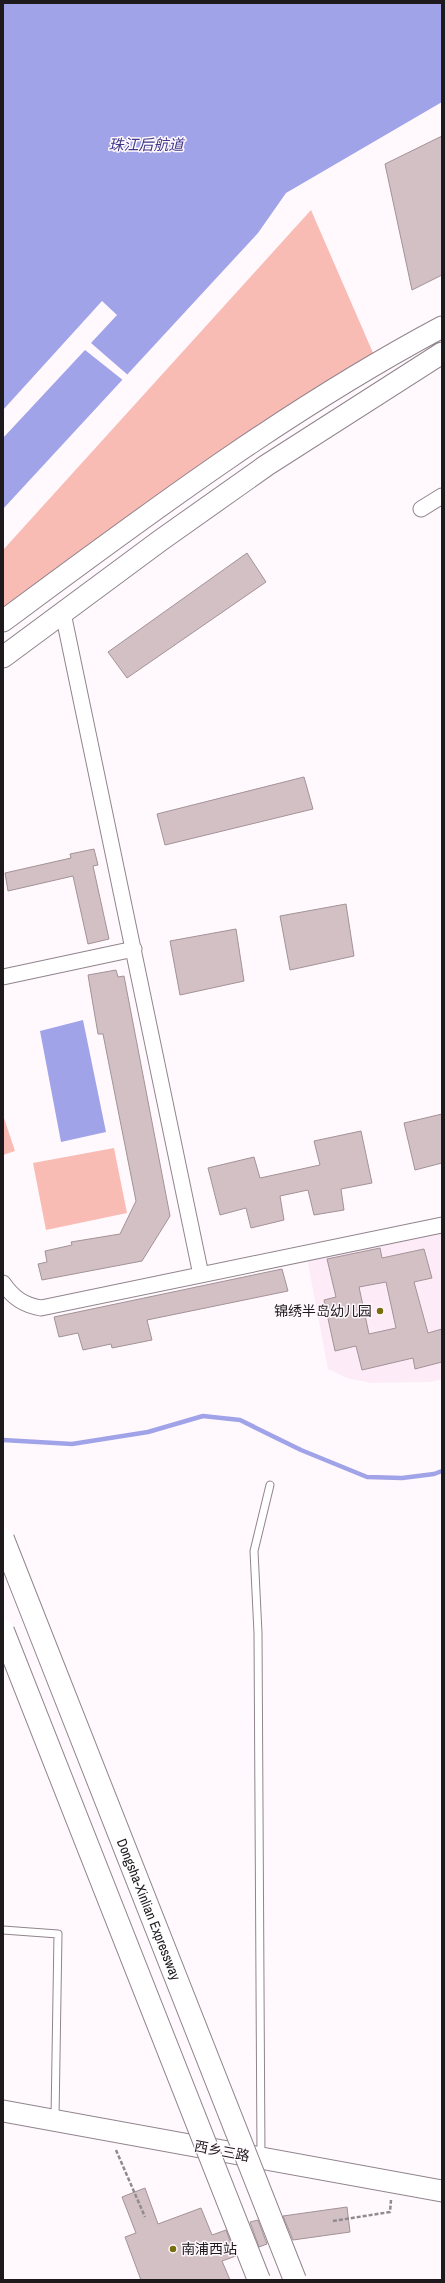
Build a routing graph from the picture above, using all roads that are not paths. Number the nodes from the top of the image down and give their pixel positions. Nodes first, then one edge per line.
1 (442, 327) edge
2 (442, 353) edge
3 (442, 496) edge
4 (421, 509) dead end
5 (63, 613) junction
6 (3, 621) edge
7 (3, 657) edge
8 (134, 949) junction
9 (3, 978) edge
10 (442, 1225) edge
11 (201, 1275) junction
12 (3, 1283) edge
13 (270, 1485) dead end
14 (3, 1539) edge
15 (3, 1631) edge
16 (3, 1930) edge
17 (3, 2111) edge
18 (56, 2120) junction
19 (262, 2159) junction
20 (442, 2191) edge
21 (259, 2280) edge
22 (295, 2280) edge

1 - 6 street
2 - 5 street
3 - 4 street
5 - 7 street
5 - 8 street
8 - 9 street
8 - 11 street
10 - 11 street
11 - 12 street
13 - 19 lane
14 - 22 highway, Dongsha-Xinlian Expressway, bridge
15 - 21 highway, bridge
16 - 18 lane
17 - 18 street, 西乡三路
18 - 19 street, 西乡三路
19 - 20 street, 西乡三路

